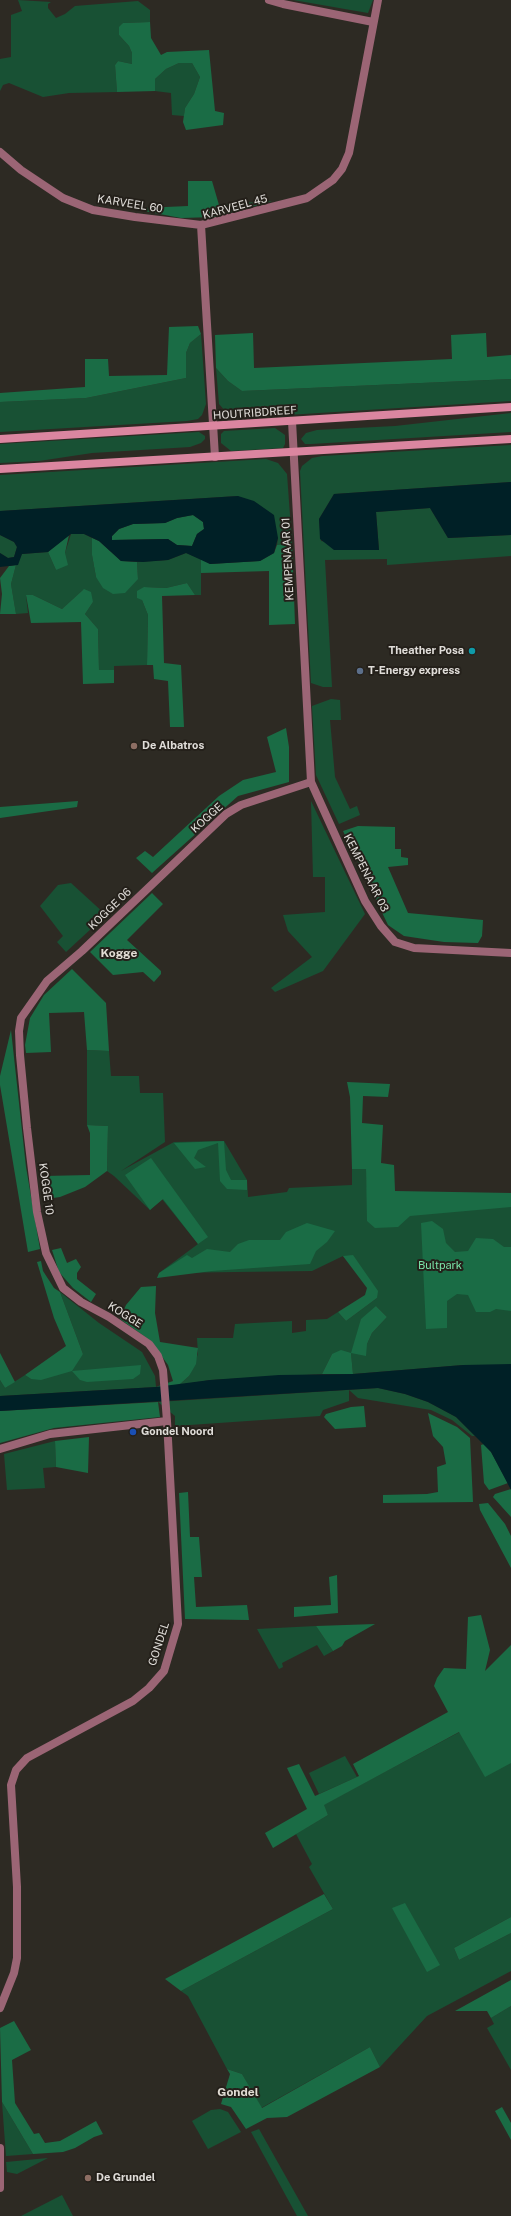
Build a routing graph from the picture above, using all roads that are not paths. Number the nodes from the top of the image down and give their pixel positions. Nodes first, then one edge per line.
1 (269, 0) edge
2 (378, 0) edge
3 (373, 22) junction
4 (0, 152) edge
5 (201, 226) junction
6 (511, 407) edge
7 (292, 421) junction
8 (214, 426) junction
9 (0, 439) edge
10 (511, 439) edge
11 (293, 452) junction
12 (215, 457) junction
13 (0, 469) edge
14 (306, 696) joint
15 (311, 782) junction
16 (152, 884) joint
17 (511, 953) edge
18 (27, 1128) joint
19 (46, 1253) joint
20 (167, 1421) junction
21 (0, 1448) edge
22 (0, 2008) edge
23 (0, 2148) edge
24 (0, 2188) edge

1 - 3 street
2 - 3 street, KARVEEL 45
3 - 5 street, KARVEEL 45
4 - 5 street, KARVEEL 60
5 - 8 street, KARVEEL 45
6 - 7 main road, HOUTRIBDREEF
7 - 8 main road, HOUTRIBDREEF
7 - 11 street, KEMPENAAR 01
8 - 9 main road, HOUTRIBDREEF
8 - 12 street, KARVEEL 45
10 - 11 main road
11 - 12 main road
11 - 14 street, KEMPENAAR 01
12 - 13 main road
14 - 15 street, KEMPENAAR 03
15 - 16 street, KOGGE
15 - 17 street, KEMPENAAR 03
16 - 18 street, KOGGE 06
18 - 19 street, KOGGE 10
19 - 20 street, KOGGE
20 - 21 street
20 - 22 street, GONDEL
23 - 24 street

